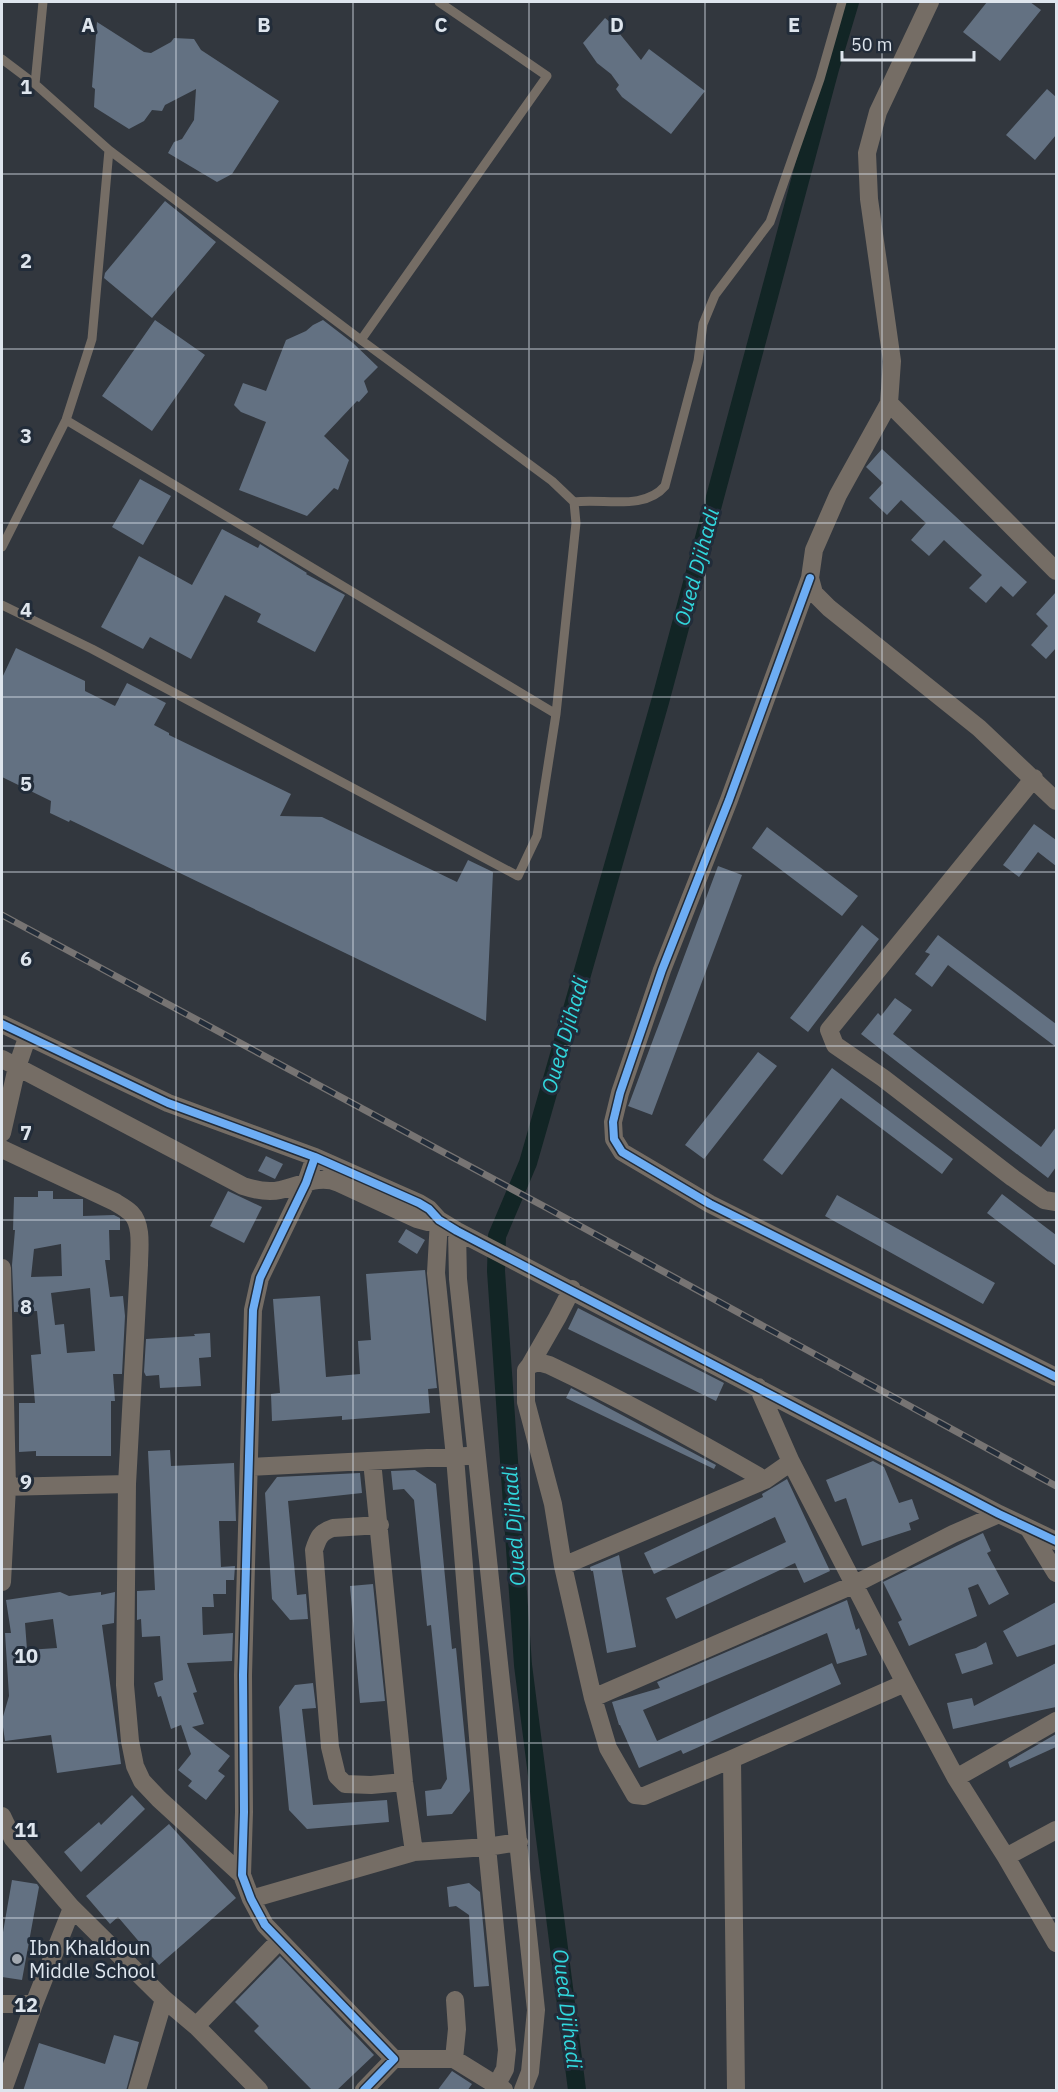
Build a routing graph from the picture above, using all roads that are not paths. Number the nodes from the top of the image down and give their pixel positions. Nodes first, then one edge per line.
1 (43, 2) edge
2 (439, 2) edge
3 (842, 2) edge
4 (930, 2) edge
5 (2, 59) edge
6 (34, 84) junction
7 (109, 150) junction
8 (361, 340) junction
9 (889, 403) junction
10 (66, 420) junction
11 (574, 502) junction
12 (2, 548) edge
13 (1056, 571) edge
14 (810, 578) junction
15 (2, 605) edge
16 (556, 714) junction
17 (1034, 778) junction
18 (1056, 801) edge
19 (2, 1024) edge
20 (27, 1038) junction
21 (9, 1063) edge
22 (2, 1133) edge
23 (2, 1149) edge
24 (315, 1157) junction
25 (306, 1182) junction
26 (1056, 1202) edge
27 (439, 1220) junction
28 (457, 1231) junction
29 (2, 1268) edge
30 (572, 1289) junction
31 (530, 1365) junction
32 (1056, 1377) edge
33 (758, 1388) junction
34 (478, 1456) junction
35 (455, 1457) junction
36 (372, 1461) junction
37 (791, 1462) junction
38 (249, 1467) junction
39 (765, 1480) junction
40 (127, 1484) junction
41 (4, 1486) edge
42 (999, 1514) junction
43 (380, 1525) junction
44 (1029, 1528) junction
45 (1056, 1541) edge
46 (563, 1566) junction
47 (1056, 1573) edge
48 (2, 1582) edge
49 (853, 1585) junction
50 (905, 1683) junction
51 (593, 1698) junction
52 (1056, 1721) edge
53 (732, 1759) junction
54 (956, 1778) junction
55 (404, 1782) junction
56 (2, 1816) edge
57 (1056, 1830) edge
58 (519, 1842) junction
59 (487, 1847) junction
60 (414, 1852) junction
61 (1006, 1857) junction
62 (242, 1875) junction
63 (251, 1899) junction
64 (72, 1908) junction
65 (279, 1941) junction
66 (1056, 1943) edge
67 (164, 1999) junction
68 (455, 2000) dead end
69 (2, 2004) edge
70 (34, 2004) junction
71 (196, 2026) junction
72 (394, 2059) junction
73 (454, 2059) junction
74 (499, 2089) edge
75 (3, 2091) edge
76 (137, 2091) edge
77 (258, 2091) edge
78 (364, 2091) edge
79 (523, 2091) edge
80 (736, 2091) edge

1 - 6 lane
2 - 8 lane
3 - 11 lane
4 - 9 street
5 - 6 lane
6 - 7 lane
7 - 8 lane
7 - 10 lane
8 - 11 lane
9 - 13 street
9 - 14 street
10 - 12 lane
10 - 16 lane
11 - 16 lane
14 - 17 street
14 - 32 street
15 - 16 lane
17 - 18 street
17 - 26 street
19 - 20 street
20 - 21 street
20 - 24 street
21 - 22 street
21 - 25 street
23 - 40 street
24 - 25 street
24 - 27 street
25 - 27 street
25 - 38 street
27 - 28 street
27 - 35 street
28 - 30 street
28 - 34 street
29 - 41 street
30 - 31 street
30 - 33 street
31 - 39 street
31 - 46 street
33 - 37 street
33 - 42 street
34 - 35 street
34 - 58 street
35 - 36 street
35 - 59 street
36 - 38 street
36 - 43 street
37 - 39 street
37 - 49 street
38 - 62 street
39 - 46 street
40 - 41 street
40 - 62 street
41 - 48 street
42 - 44 street
42 - 49 street
43 - 55 street
43 - 55 street
44 - 45 street
44 - 47 street
46 - 51 street
49 - 50 street
49 - 51 street
50 - 53 street
50 - 54 street
51 - 53 street
52 - 54 street
53 - 80 street
54 - 61 street
55 - 60 street
56 - 64 street
57 - 61 street
58 - 59 street
58 - 79 street
59 - 60 street
59 - 74 street
60 - 63 street
61 - 66 street
62 - 63 street
63 - 65 street
64 - 67 street
64 - 70 street
65 - 71 street
65 - 72 street
67 - 71 street
67 - 76 street
68 - 73 street
69 - 70 street
70 - 75 street
71 - 77 street
72 - 73 street
72 - 78 street
73 - 74 street

